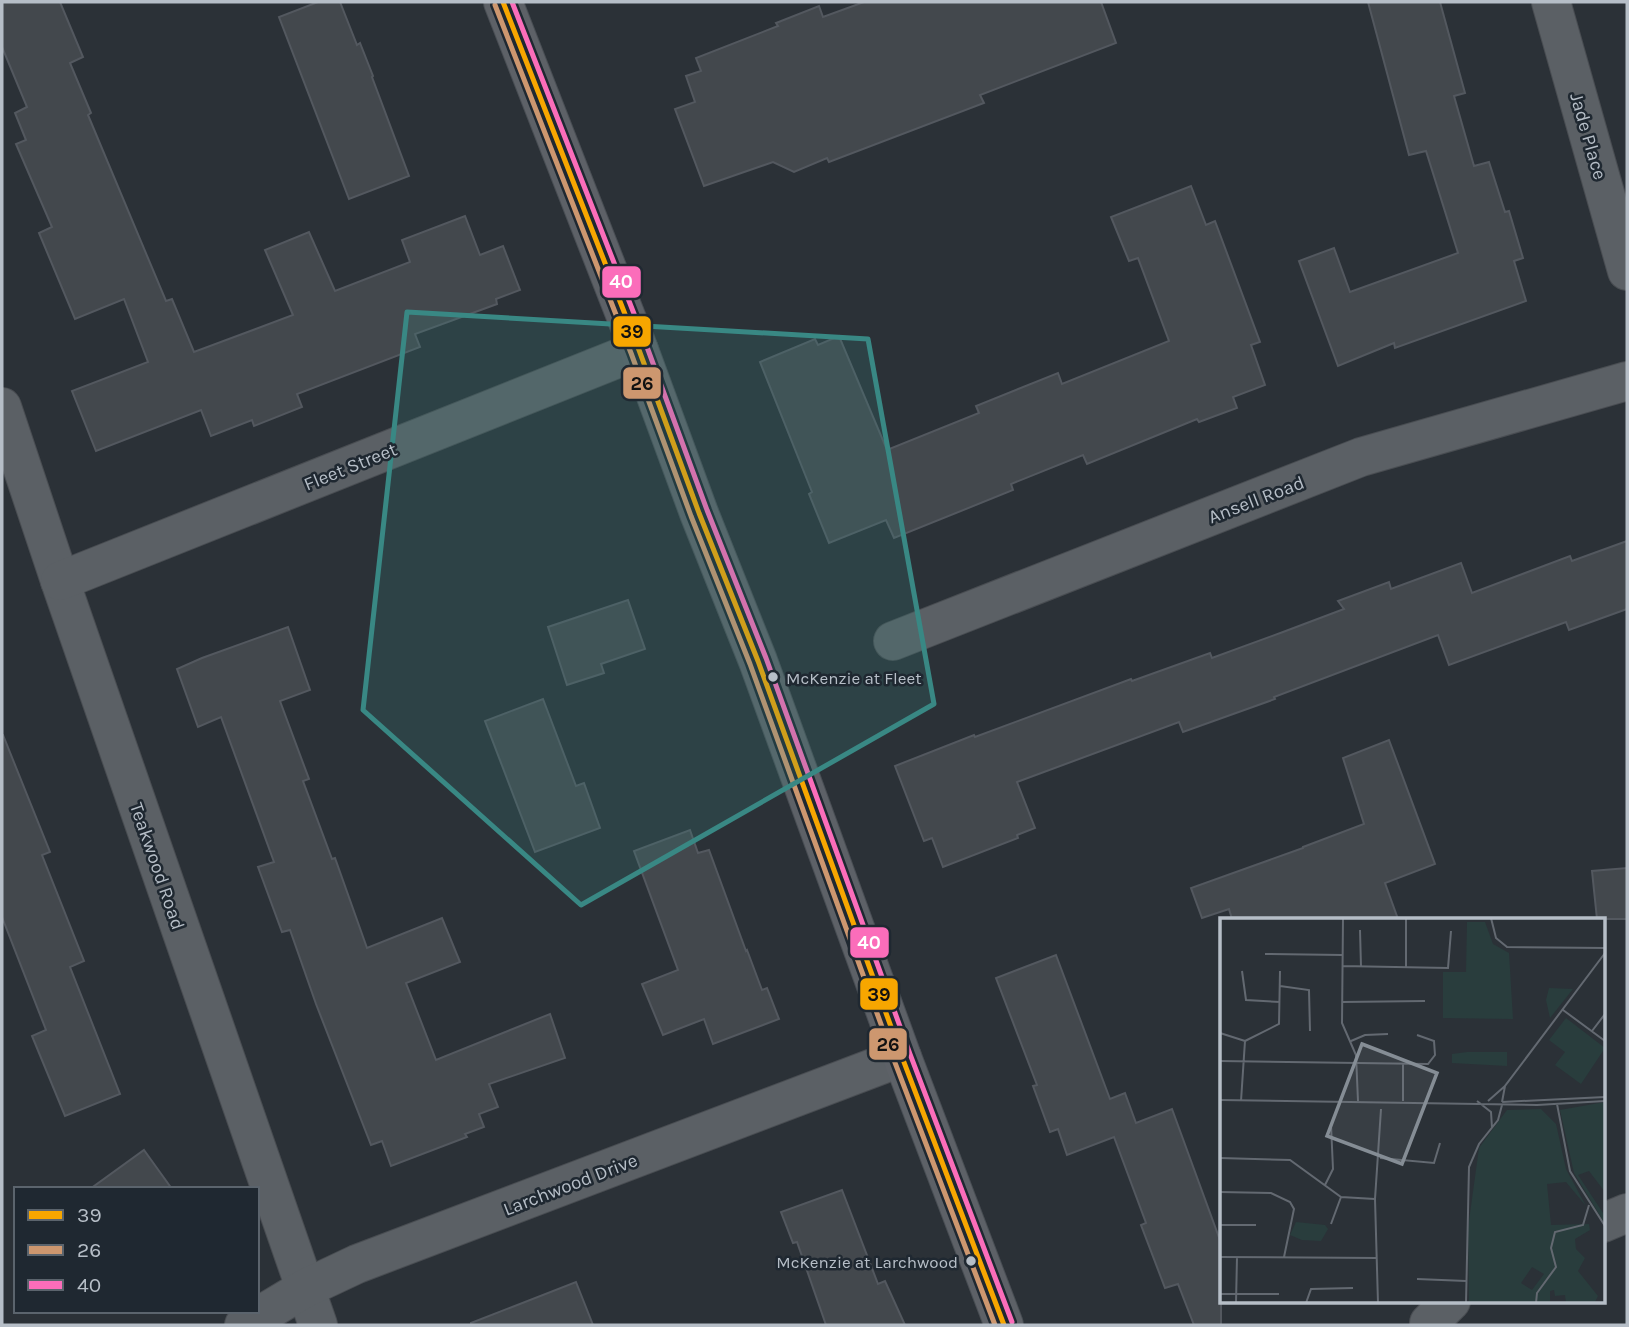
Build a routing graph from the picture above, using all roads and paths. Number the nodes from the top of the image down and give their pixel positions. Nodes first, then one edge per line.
1 (503, 2) edge
2 (1551, 2) edge
3 (1627, 271) edge
4 (639, 350) junction
5 (1627, 382) edge
6 (2, 407) edge
7 (60, 581) junction
8 (892, 641) dead end
9 (902, 1057) junction
10 (1627, 1213) edge
11 (1604, 1223) edge
12 (304, 1289) junction
13 (244, 1325) edge
14 (318, 1325) edge
15 (1004, 1325) edge

1 - 4 main road
2 - 3 street, Jade Place
4 - 7 street, Fleet Street
4 - 9 main road
5 - 8 street, Ansell Road
6 - 7 street, Teakwood Road
7 - 12 street, Teakwood Road
9 - 12 street, Larchwood Drive
9 - 15 main road
10 - 11 street
12 - 13 street, Larchwood Drive
12 - 14 street, Teakwood Road

